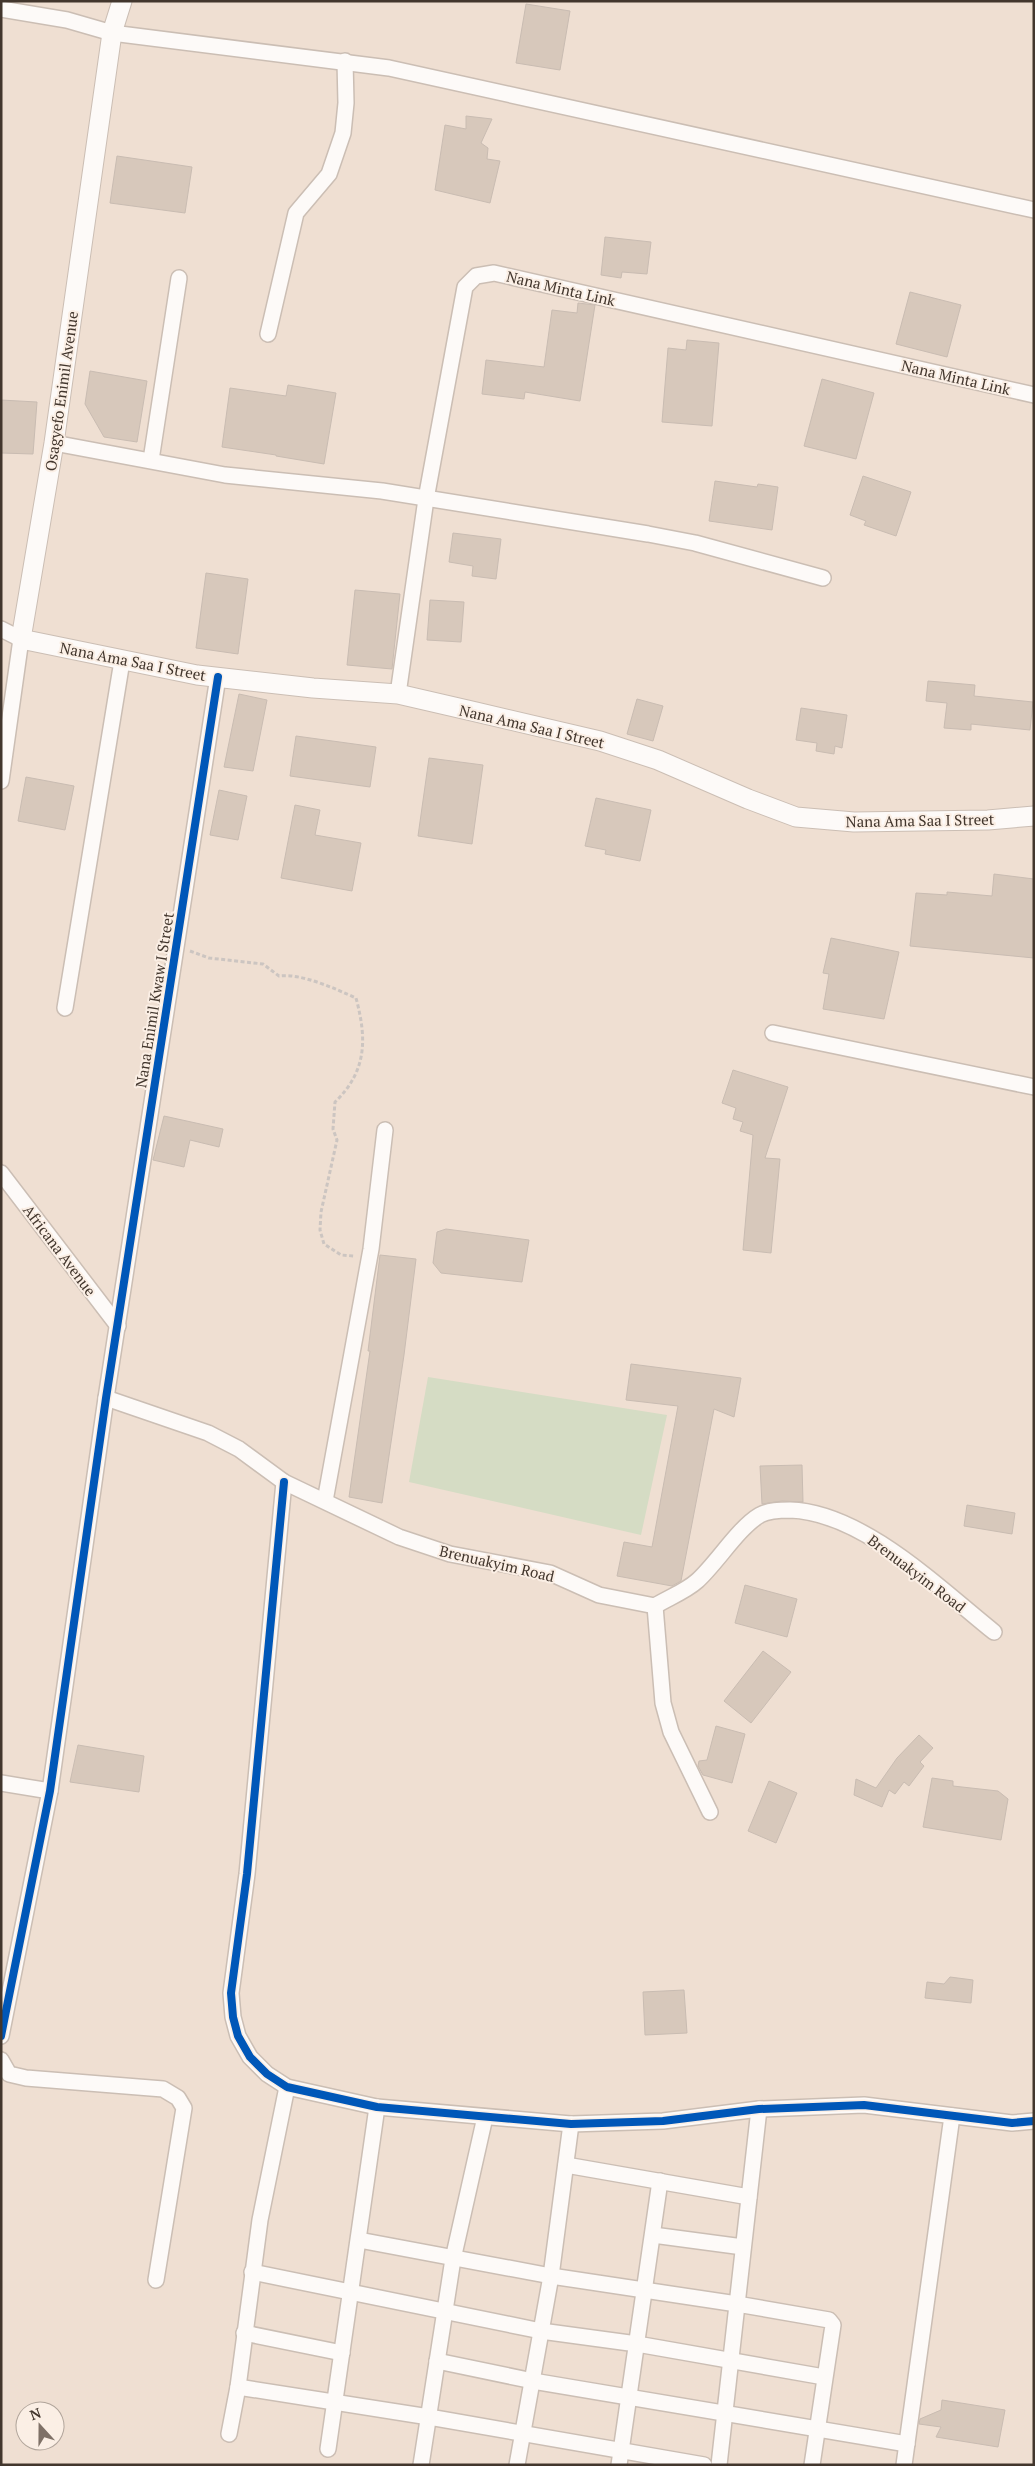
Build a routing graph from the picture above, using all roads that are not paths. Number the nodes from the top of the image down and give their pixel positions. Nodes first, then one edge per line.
1 (122, 1) edge
2 (20, 6) edge
3 (1, 9) edge
4 (112, 33) junction
5 (345, 61) junction
6 (1034, 210) edge
7 (179, 278) dead end
8 (268, 334) dead end
9 (1034, 395) edge
10 (54, 443) junction
11 (151, 460) junction
12 (426, 499) junction
13 (823, 578) dead end
14 (1, 629) edge
15 (21, 639) junction
16 (122, 661) junction
17 (218, 677) junction
18 (398, 694) junction
19 (1, 781) edge
20 (1034, 816) edge
21 (65, 1008) dead end
22 (773, 1032) dead end
23 (1034, 1087) edge
24 (385, 1130) dead end
25 (1, 1173) edge
26 (118, 1326) junction
27 (106, 1398) junction
28 (284, 1482) junction
29 (325, 1501) junction
30 (655, 1606) junction
31 (994, 1632) dead end
32 (1, 1784) edge
33 (50, 1791) junction
34 (710, 1812) dead end
35 (1, 2036) edge
36 (1, 2060) edge
37 (287, 2087) junction
38 (377, 2107) junction
39 (759, 2109) junction
40 (952, 2116) junction
41 (485, 2117) junction
42 (1034, 2121) edge
43 (571, 2124) junction
44 (566, 2165) junction
45 (660, 2181) junction
46 (749, 2197) junction
47 (653, 2235) junction
48 (359, 2240) junction
49 (744, 2247) junction
50 (453, 2259) junction
51 (252, 2272) junction
52 (551, 2276) junction
53 (156, 2280) dead end
54 (645, 2290) junction
55 (350, 2292) junction
56 (737, 2304) junction
57 (445, 2311) junction
58 (540, 2330) junction
59 (244, 2334) junction
60 (637, 2344) junction
61 (342, 2353) junction
62 (731, 2360) junction
63 (437, 2361) junction
64 (824, 2377) junction
65 (533, 2381) junction
66 (238, 2387) junction
67 (629, 2398) junction
68 (335, 2403) junction
69 (724, 2414) junction
70 (429, 2417) junction
71 (818, 2430) junction
72 (523, 2433) junction
73 (229, 2434) dead end
74 (907, 2444) junction
75 (328, 2449) dead end
76 (620, 2458) edge
77 (421, 2465) edge
78 (517, 2465) edge
79 (704, 2465) edge
80 (719, 2465) edge
81 (812, 2465) edge
82 (904, 2465) edge

1 - 4 street, Osagyefo Enimil Avenue
2 - 3 street
2 - 4 street
4 - 5 street
4 - 10 street, Osagyefo Enimil Avenue
5 - 6 street
5 - 8 street
7 - 11 street
9 - 12 street, Nana Minta Link
10 - 11 street
10 - 15 street, Osagyefo Enimil Avenue
11 - 12 street
12 - 13 street
12 - 18 street, Nana Minta Link
14 - 15 street
15 - 16 street, Nana Ama Saa I Street
15 - 19 street, Osagyefo Enimil Avenue
16 - 17 street, Nana Ama Saa I Street
16 - 21 street
17 - 18 street, Nana Ama Saa I Street
17 - 26 street, Nana Enimil Kwaw I Street
18 - 20 street, Nana Ama Saa I Street
22 - 23 street
24 - 29 street
25 - 26 street, Africana Avenue
26 - 27 street, Nana Enimil Kwaw I Street
27 - 28 street, Brenuakyim Road
27 - 33 street, Nana Enimil Kwaw I Street
28 - 29 street, Brenuakyim Road
28 - 37 street
29 - 30 street, Brenuakyim Road
30 - 31 street, Brenuakyim Road
30 - 34 street
32 - 33 street
33 - 35 street, Nana Enimil Kwaw I Street
36 - 53 street
37 - 38 street
37 - 51 street
38 - 41 street
38 - 48 street
39 - 40 street
39 - 43 street
39 - 46 street
40 - 42 street
40 - 74 street
41 - 43 street
41 - 50 street
43 - 44 street
44 - 45 street
44 - 52 street
45 - 46 street
45 - 47 street
46 - 49 street
47 - 49 street
47 - 54 street
48 - 50 street
48 - 55 street
49 - 56 street
50 - 52 street
50 - 57 street
51 - 55 street
51 - 59 street
52 - 54 street
52 - 58 street
54 - 56 street
54 - 60 street
55 - 57 street
55 - 61 street
56 - 62 street
56 - 64 street
57 - 58 street
57 - 63 street
58 - 60 street
58 - 65 street
59 - 61 street
59 - 66 street
60 - 62 street
60 - 67 street
61 - 68 street
62 - 64 street
62 - 69 street
63 - 65 street
63 - 70 street
64 - 71 street
65 - 67 street
65 - 72 street
66 - 68 street
66 - 73 street
67 - 69 street
67 - 76 street
68 - 70 street
68 - 75 street
69 - 71 street
69 - 80 street
70 - 72 street
70 - 77 street
71 - 74 street
71 - 81 street
72 - 76 street
72 - 78 street
74 - 82 street
76 - 79 street

